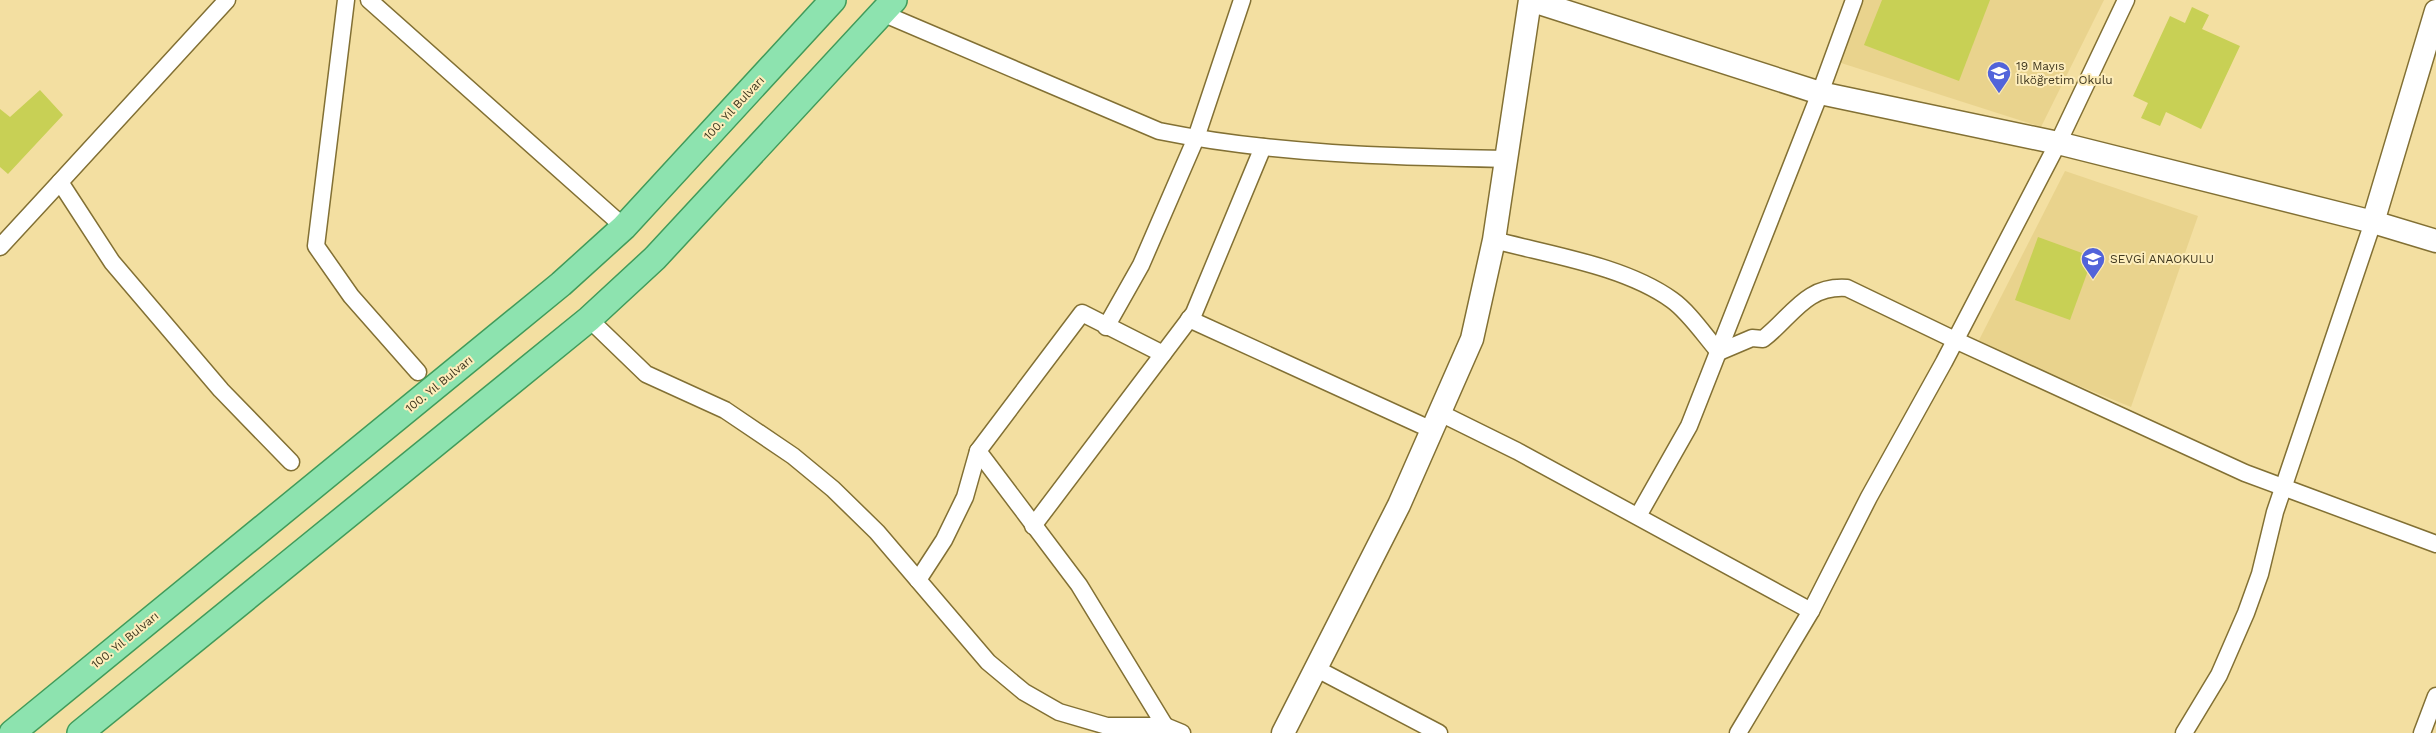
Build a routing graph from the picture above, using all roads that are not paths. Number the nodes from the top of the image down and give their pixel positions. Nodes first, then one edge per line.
1 (227, 0) edge
2 (346, 0) edge
3 (369, 0) edge
4 (833, 0) edge
5 (1242, 0) edge
6 (1854, 0) edge
7 (2126, 0) edge
8 (888, 6) edge
9 (2436, 12) edge
10 (1820, 93) junction
11 (1196, 138) junction
12 (2058, 143) junction
13 (1263, 147) junction
14 (1506, 159) junction
15 (60, 182) junction
16 (2373, 222) junction
17 (624, 227) junction
18 (1494, 240) junction
19 (2436, 241) edge
20 (0, 247) edge
21 (589, 319) junction
22 (1189, 320) junction
23 (1106, 327) junction
24 (1955, 340) junction
25 (1719, 352) junction
26 (1163, 354) junction
27 (418, 372) dead end
28 (1436, 421) junction
29 (978, 451) junction
30 (291, 462) dead end
31 (2283, 487) junction
32 (1638, 516) junction
33 (1033, 526) junction
34 (2436, 544) edge
35 (918, 580) junction
36 (1811, 611) junction
37 (1317, 670) junction
38 (2436, 696) edge
39 (1164, 726) junction
40 (1288, 731) edge
41 (12, 733) edge
42 (80, 733) edge
43 (1182, 733) edge
44 (1439, 733) edge
45 (1738, 733) edge
46 (2184, 733) edge
47 (2422, 733) edge

1 - 15 street
2 - 27 street
3 - 17 street
4 - 17 main road, 100. Yıl Bulvarı
5 - 11 street
6 - 10 street
7 - 12 street
8 - 11 street
8 - 21 main road
9 - 16 street
10 - 12 street
10 - 14 street
10 - 25 street
11 - 13 street
11 - 23 street
12 - 16 street
12 - 24 street
13 - 14 street
13 - 22 street
14 - 18 street
15 - 20 street
15 - 30 street
16 - 19 street
16 - 31 street
17 - 41 main road, 100. Yıl Bulvarı
18 - 25 street
18 - 28 street
21 - 35 street
21 - 42 main road
22 - 26 street
22 - 28 street
23 - 26 street
23 - 29 street
24 - 25 street
24 - 31 street
24 - 36 street
25 - 32 street
26 - 33 street
28 - 32 street
28 - 37 street
29 - 33 street
29 - 35 street
31 - 34 street
31 - 46 street
32 - 36 street
33 - 39 street
35 - 39 street
36 - 45 street
37 - 40 street
37 - 44 street
38 - 47 street
39 - 43 street

